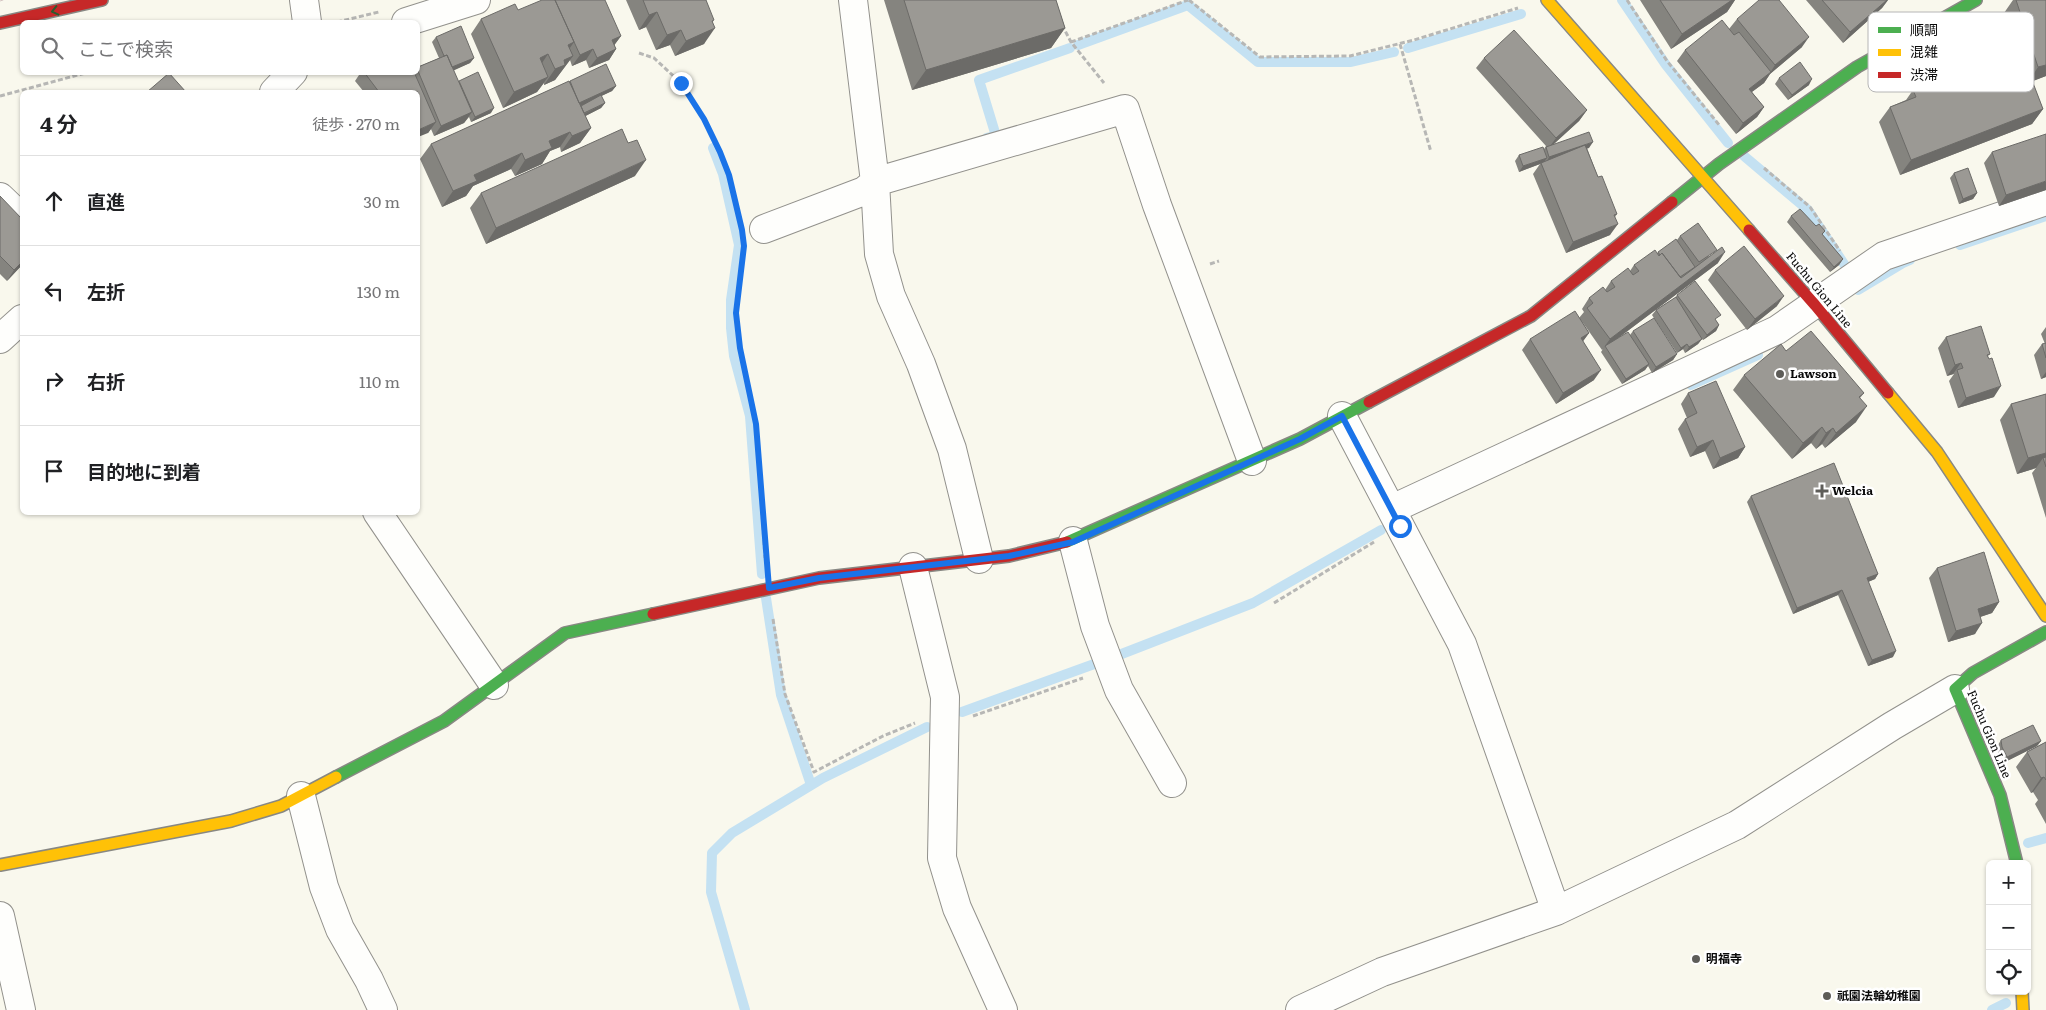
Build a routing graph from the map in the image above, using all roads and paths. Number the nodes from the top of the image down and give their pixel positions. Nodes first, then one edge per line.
1 (102, 0) edge
2 (304, 0) edge
3 (476, 0) edge
4 (853, 0) edge
5 (1188, 0) edge
6 (1547, 0) edge
7 (1976, 0) edge
8 (1526, 6) dead end
9 (1955, 12) edge
10 (1059, 19) edge
11 (307, 20) edge
12 (412, 20) edge
13 (0, 23) edge
14 (1071, 42) junction
15 (1400, 44) junction
16 (639, 53) dead end
17 (1868, 60) edge
18 (78, 75) edge
19 (290, 75) edge
20 (22, 90) edge
21 (276, 90) edge
22 (20, 91) edge
23 (0, 96) edge
24 (1124, 109) junction
25 (1431, 152) dead end
26 (1703, 176) junction
27 (874, 182) junction
28 (0, 197) edge
29 (2046, 202) edge
30 (20, 216) edge
31 (749, 232) junction
32 (1815, 305) junction
33 (20, 321) edge
34 (0, 339) edge
35 (1342, 416) junction
36 (1252, 460) junction
37 (379, 515) edge
38 (1396, 517) junction
39 (1073, 542) junction
40 (979, 559) junction
41 (913, 567) junction
42 (769, 588) junction
43 (1274, 603) dead end
44 (2046, 616) edge
45 (2046, 632) edge
46 (1089, 675) dead end
47 (494, 685) junction
48 (1955, 689) junction
49 (945, 718) junction
50 (1172, 783) dead end
51 (301, 796) junction
52 (2016, 860) edge
53 (0, 865) edge
54 (1556, 911) junction
55 (0, 916) edge
56 (2022, 995) edge
57 (21, 1010) edge
58 (383, 1010) edge
59 (1003, 1010) edge
60 (1300, 1010) edge
61 (2023, 1010) edge

1 -> 13 main road
2 - 11 street
3 - 12 street
4 - 27 street
5 - 14 path
5 - 15 path
6 - 26 main road, Fuchu Gion Line
7 - 9 main road
8 - 15 path
10 - 14 path
14 - 24 path
15 - 25 path
16 - 31 path
17 - 26 main road
18 - 20 path
19 - 21 street
22 - 23 path
24 - 27 street
24 - 36 street
26 - 32 main road, Fuchu Gion Line
26 - 35 main road
27 - 31 street
27 - 40 street
28 - 30 street
29 - 32 street
31 - 42 path
32 - 38 street
32 - 44 main road, Fuchu Gion Line
33 - 34 street
35 - 36 main road
35 - 38 street
36 - 39 main road
37 - 47 street
38 - 43 path
38 - 54 street
39 - 40 main road
39 - 50 street
40 - 41 main road
41 - 42 main road
41 - 49 street
42 - 47 main road
42 - 49 path
45 - 48 main road, Fuchu Gion Line
46 - 49 path
47 - 51 main road
48 - 52 main road, Fuchu Gion Line
48 - 54 street
49 - 59 street
51 - 53 main road
51 - 58 street
54 - 60 street
55 - 57 street
56 - 61 main road

